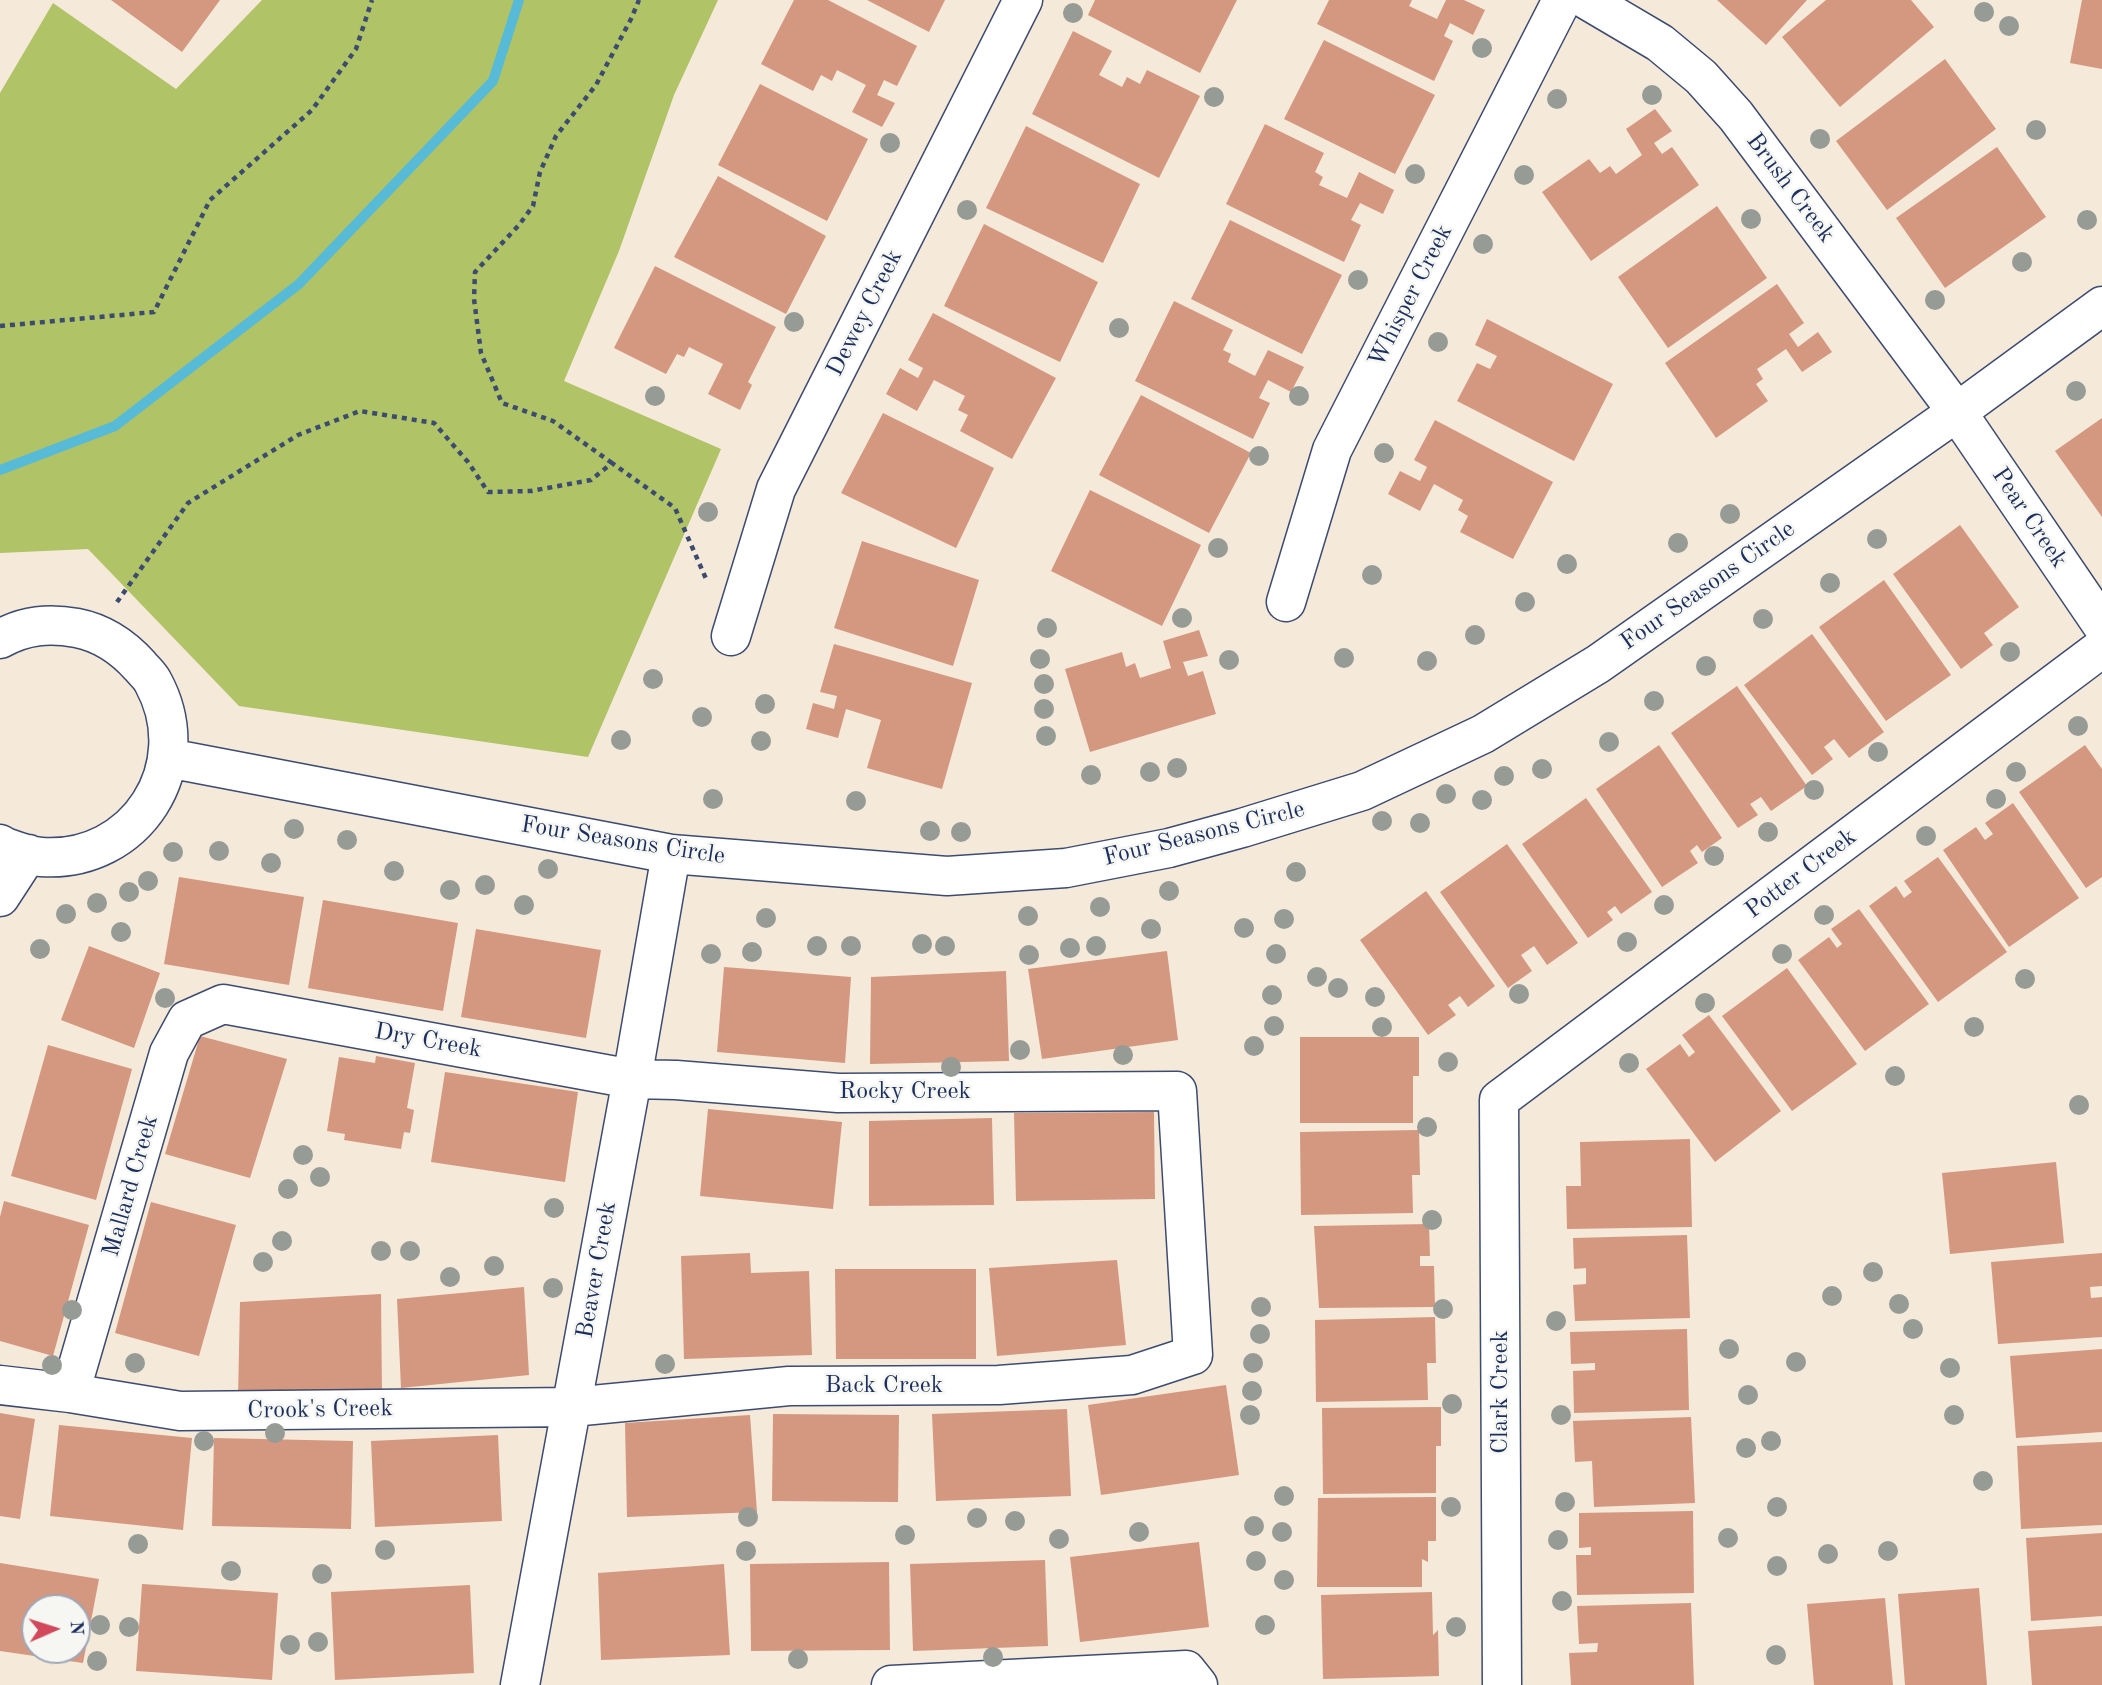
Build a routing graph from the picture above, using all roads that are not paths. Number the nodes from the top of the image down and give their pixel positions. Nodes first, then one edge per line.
1 (1023, 0) edge
2 (1562, 0) edge
3 (1587, 0) edge
4 (2102, 306) edge
5 (1957, 412) junction
6 (1286, 602) dead end
7 (2102, 625) edge
8 (731, 636) dead end
9 (0, 639) edge
10 (2102, 648) edge
11 (168, 758) junction
12 (14, 849) edge
13 (671, 854) junction
14 (0, 897) edge
15 (223, 1004) joint
16 (632, 1079) junction
17 (1500, 1100) joint
18 (1193, 1355) joint
19 (0, 1385) edge
20 (70, 1393) junction
21 (572, 1407) junction
22 (520, 1685) edge
23 (891, 1685) edge
24 (1198, 1685) edge
25 (1502, 1685) edge

1 - 8 street, Dewey Creek
2 - 6 street, Whisper Creek
3 - 5 street, Brush Creek
4 - 5 street, Four Seasons Circle
5 - 7 street, Pear Creek
5 - 13 street, Four Seasons Circle
9 - 11 street
10 - 17 street, Potter Creek
11 - 12 street
11 - 13 street, Four Seasons Circle
12 - 14 street
13 - 16 street, Beaver Creek
15 - 16 street, Dry Creek
15 - 20 street, Mallard Creek
16 - 18 street, Rocky Creek
16 - 21 street, Beaver Creek
17 - 25 street, Clark Creek
18 - 21 street, Back Creek
19 - 20 street, Crook's Creek
20 - 21 street, Crook's Creek
21 - 22 street, Beaver Creek
23 - 24 street

